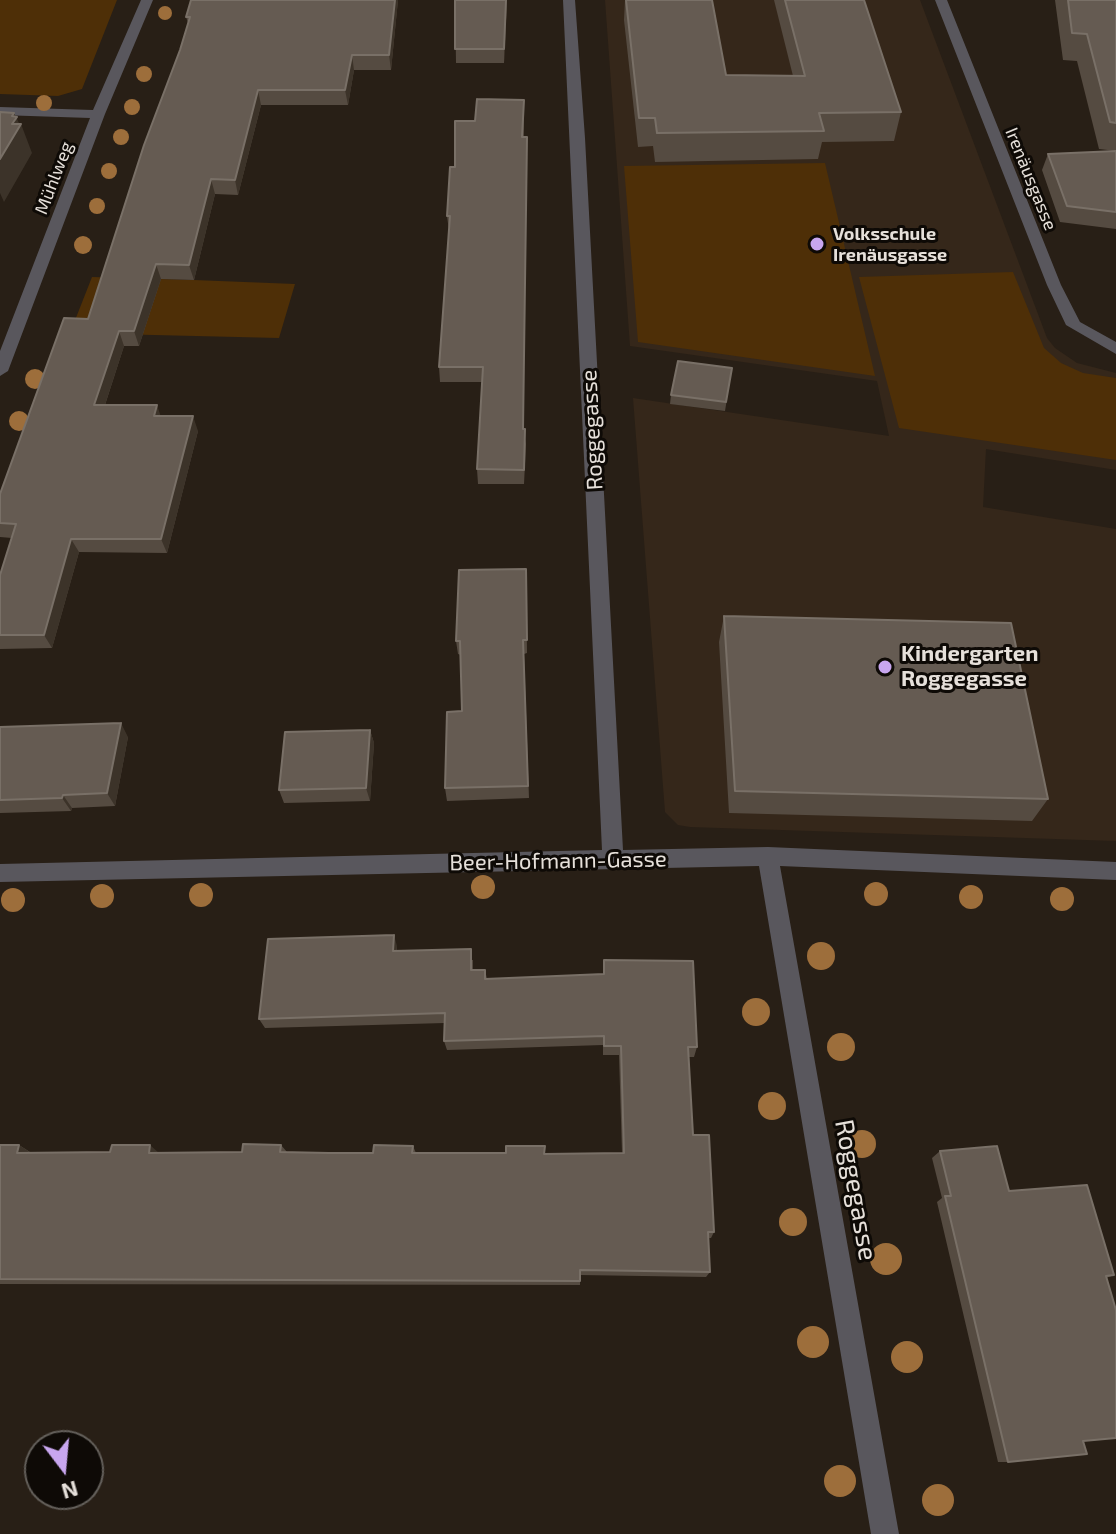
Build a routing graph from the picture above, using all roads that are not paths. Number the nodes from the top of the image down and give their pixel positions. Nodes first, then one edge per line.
1 (147, 0) edge
2 (569, 0) edge
3 (941, 0) edge
4 (0, 111) edge
5 (98, 114) junction
6 (1116, 349) edge
7 (0, 371) edge
8 (768, 856) junction
9 (613, 859) junction
10 (1116, 871) edge
11 (0, 873) edge
12 (885, 1534) edge

1 - 5 street, Mühlweg
2 - 9 street, Roggegasse
3 - 6 street, Irenäusgasse
4 - 5 street
5 - 7 street, Mühlweg
8 - 9 street, Beer-Hofmann-Gasse
8 - 10 street, Beer-Hofmann-Gasse
8 - 12 street, Roggegasse
9 - 11 street, Beer-Hofmann-Gasse

